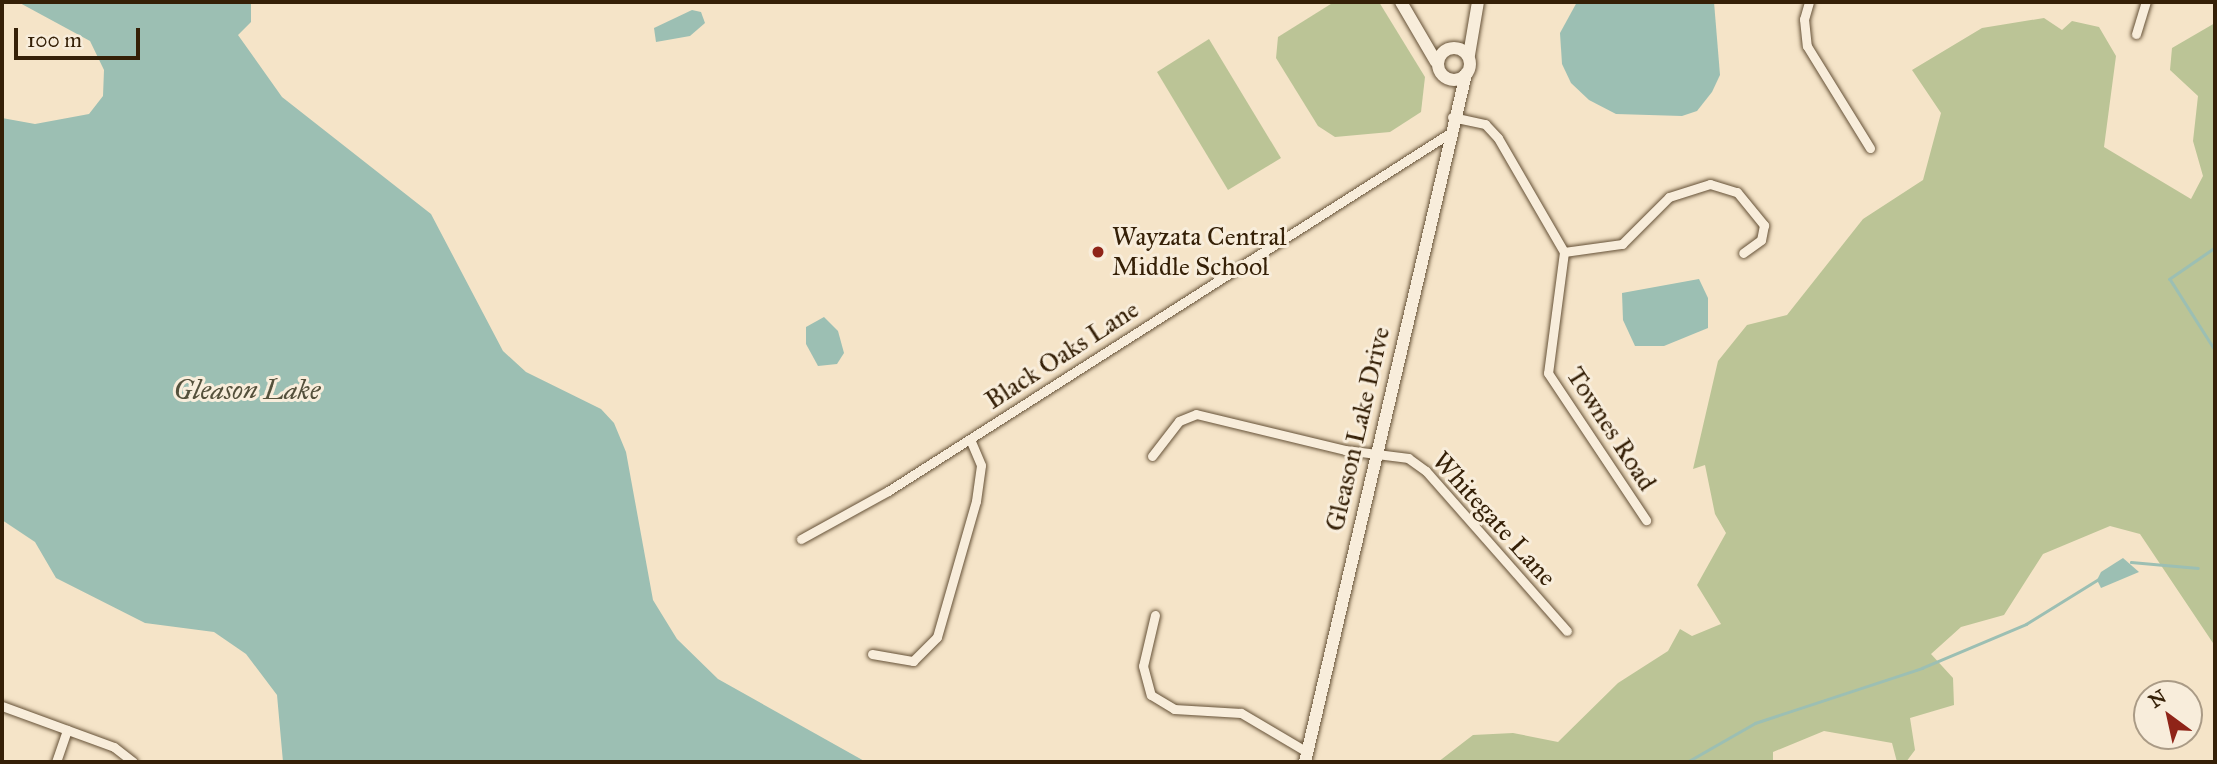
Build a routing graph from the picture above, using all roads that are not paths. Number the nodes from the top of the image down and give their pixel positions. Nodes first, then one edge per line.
1 (1401, 2) edge
2 (1478, 2) edge
3 (1809, 2) edge
4 (2146, 2) edge
5 (2136, 34) dead end
6 (1465, 52) junction
7 (1440, 57) junction
8 (1466, 74) junction
9 (1448, 78) junction
10 (1454, 112) junction
11 (1450, 133) junction
12 (1870, 148) dead end
13 (1564, 252) junction
14 (1743, 253) dead end
15 (970, 439) junction
16 (1376, 450) junction
17 (1152, 456) dead end
18 (1646, 520) dead end
19 (800, 539) dead end
20 (1155, 615) dead end
21 (1567, 631) dead end
22 (872, 654) dead end
23 (2, 706) edge
24 (67, 730) junction
25 (1306, 757) edge
26 (56, 762) edge
27 (133, 762) edge

1 - 7 main road
2 - 6 main road
3 - 12 street
4 - 5 street
6 - 7 main road
6 - 8 main road, Gleason Lake Drive
7 - 9 main road
8 - 9 main road
8 - 10 main road, Gleason Lake Drive
9 - 10 main road, Gleason Lake Drive
10 - 11 main road, Gleason Lake Drive
10 - 13 street
11 - 15 street, Black Oaks Lane
11 - 16 main road, Gleason Lake Drive
13 - 14 street
13 - 18 street, Townes Road
15 - 19 street, Black Oaks Lane
15 - 22 street
16 - 17 street, Whitegate Lane
16 - 21 street, Whitegate Lane
16 - 25 main road, Gleason Lake Drive
20 - 25 street
23 - 24 street
24 - 26 street
24 - 27 street

